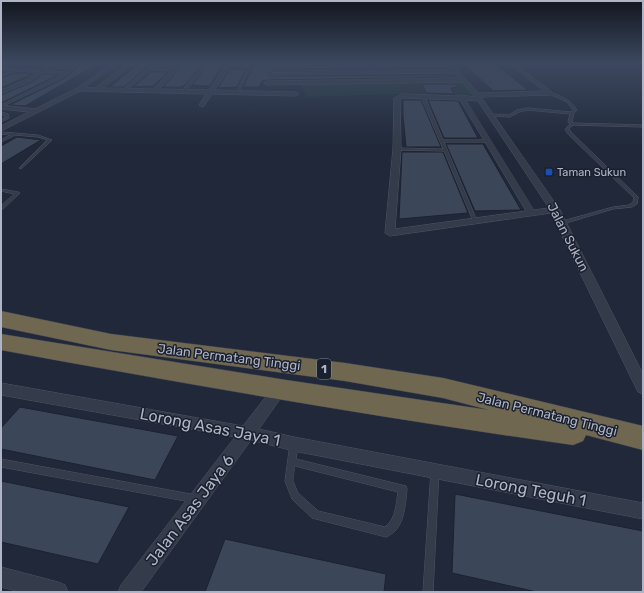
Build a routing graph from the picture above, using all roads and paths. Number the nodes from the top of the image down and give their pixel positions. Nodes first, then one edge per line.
1 (33, 91) edge
2 (76, 91) edge
3 (145, 91) edge
4 (154, 91) joint
5 (472, 91) edge
6 (546, 91) edge
7 (183, 92) joint
8 (210, 92) junction
9 (236, 93) joint
10 (262, 93) joint
11 (296, 94) dead end
12 (550, 94) junction
13 (423, 97) junction
14 (461, 97) junction
15 (478, 97) junction
16 (36, 103) dead end
17 (202, 105) dead end
18 (1, 106) edge
19 (24, 109) junction
20 (38, 111) junction
21 (1, 113) edge
22 (572, 113) junction
23 (491, 115) junction
24 (1, 121) edge
25 (572, 124) junction
26 (643, 126) edge
27 (1, 129) edge
28 (1, 133) edge
29 (15, 134) junction
30 (1, 141) edge
31 (487, 141) junction
32 (442, 142) junction
33 (397, 149) junction
34 (446, 150) junction
35 (21, 168) dead end
36 (1, 190) edge
37 (1, 208) edge
38 (555, 210) junction
39 (532, 214) junction
40 (475, 222) junction
41 (561, 223) junction
42 (1, 319) edge
43 (1, 342) edge
44 (345, 372) junction
45 (643, 388) edge
46 (1, 389) edge
47 (280, 389) junction
48 (248, 433) junction
49 (643, 438) edge
50 (643, 442) edge
51 (294, 444) junction
52 (291, 461) junction
53 (1, 463) edge
54 (427, 469) junction
55 (198, 499) junction
56 (643, 511) edge
57 (1, 577) edge
58 (58, 592) edge
59 (128, 592) edge
60 (428, 592) edge

1 - 18 lane
2 - 20 street
3 - 4 street
4 - 7 street
5 - 15 street, Jalan Sukun
6 - 12 street
7 - 8 street
8 - 9 street
8 - 17 street
9 - 10 street
10 - 11 street
12 - 15 street
12 - 22 lane
13 - 14 street
13 - 32 lane
13 - 33 street
14 - 15 street
14 - 31 street
15 - 23 street, Jalan Sukun
16 - 19 street
18 - 19 street
19 - 20 street
20 - 27 street
21 - 24 lane
22 - 23 lane
22 - 25 lane
23 - 38 street, Jalan Sukun
25 - 26 lane
25 - 41 lane
28 - 29 lane
29 - 30 lane
29 - 35 lane
31 - 32 lane
31 - 39 street
32 - 34 lane
33 - 34 lane
33 - 40 street
34 - 40 lane
36 - 37 lane
38 - 39 street
38 - 41 street, Jalan Sukun
39 - 40 street
41 - 45 street, Jalan Sukun
42 - 44 highway, Jalan Permatang Tinggi / 1
43 - 47 highway, Jalan Permatang Tinggi / 1
44 - 47 highway
44 - 49 highway, Jalan Permatang Tinggi / 1
46 - 48 street, Lorong Asas Jaya 1
47 - 48 street, Jalan Asas Jaya 6
47 - 50 highway, Jalan Permatang Tinggi / 1
48 - 51 street, Lorong Asas Jaya 1
48 - 55 street, Jalan Asas Jaya 6
51 - 52 lane
51 - 54 street, Lorong Asas Jaya 1
52 - 52 lane
53 - 55 lane
54 - 56 street, Lorong Teguh 1
54 - 60 lane
55 - 59 street, Jalan Asas Jaya 6
57 - 58 street

